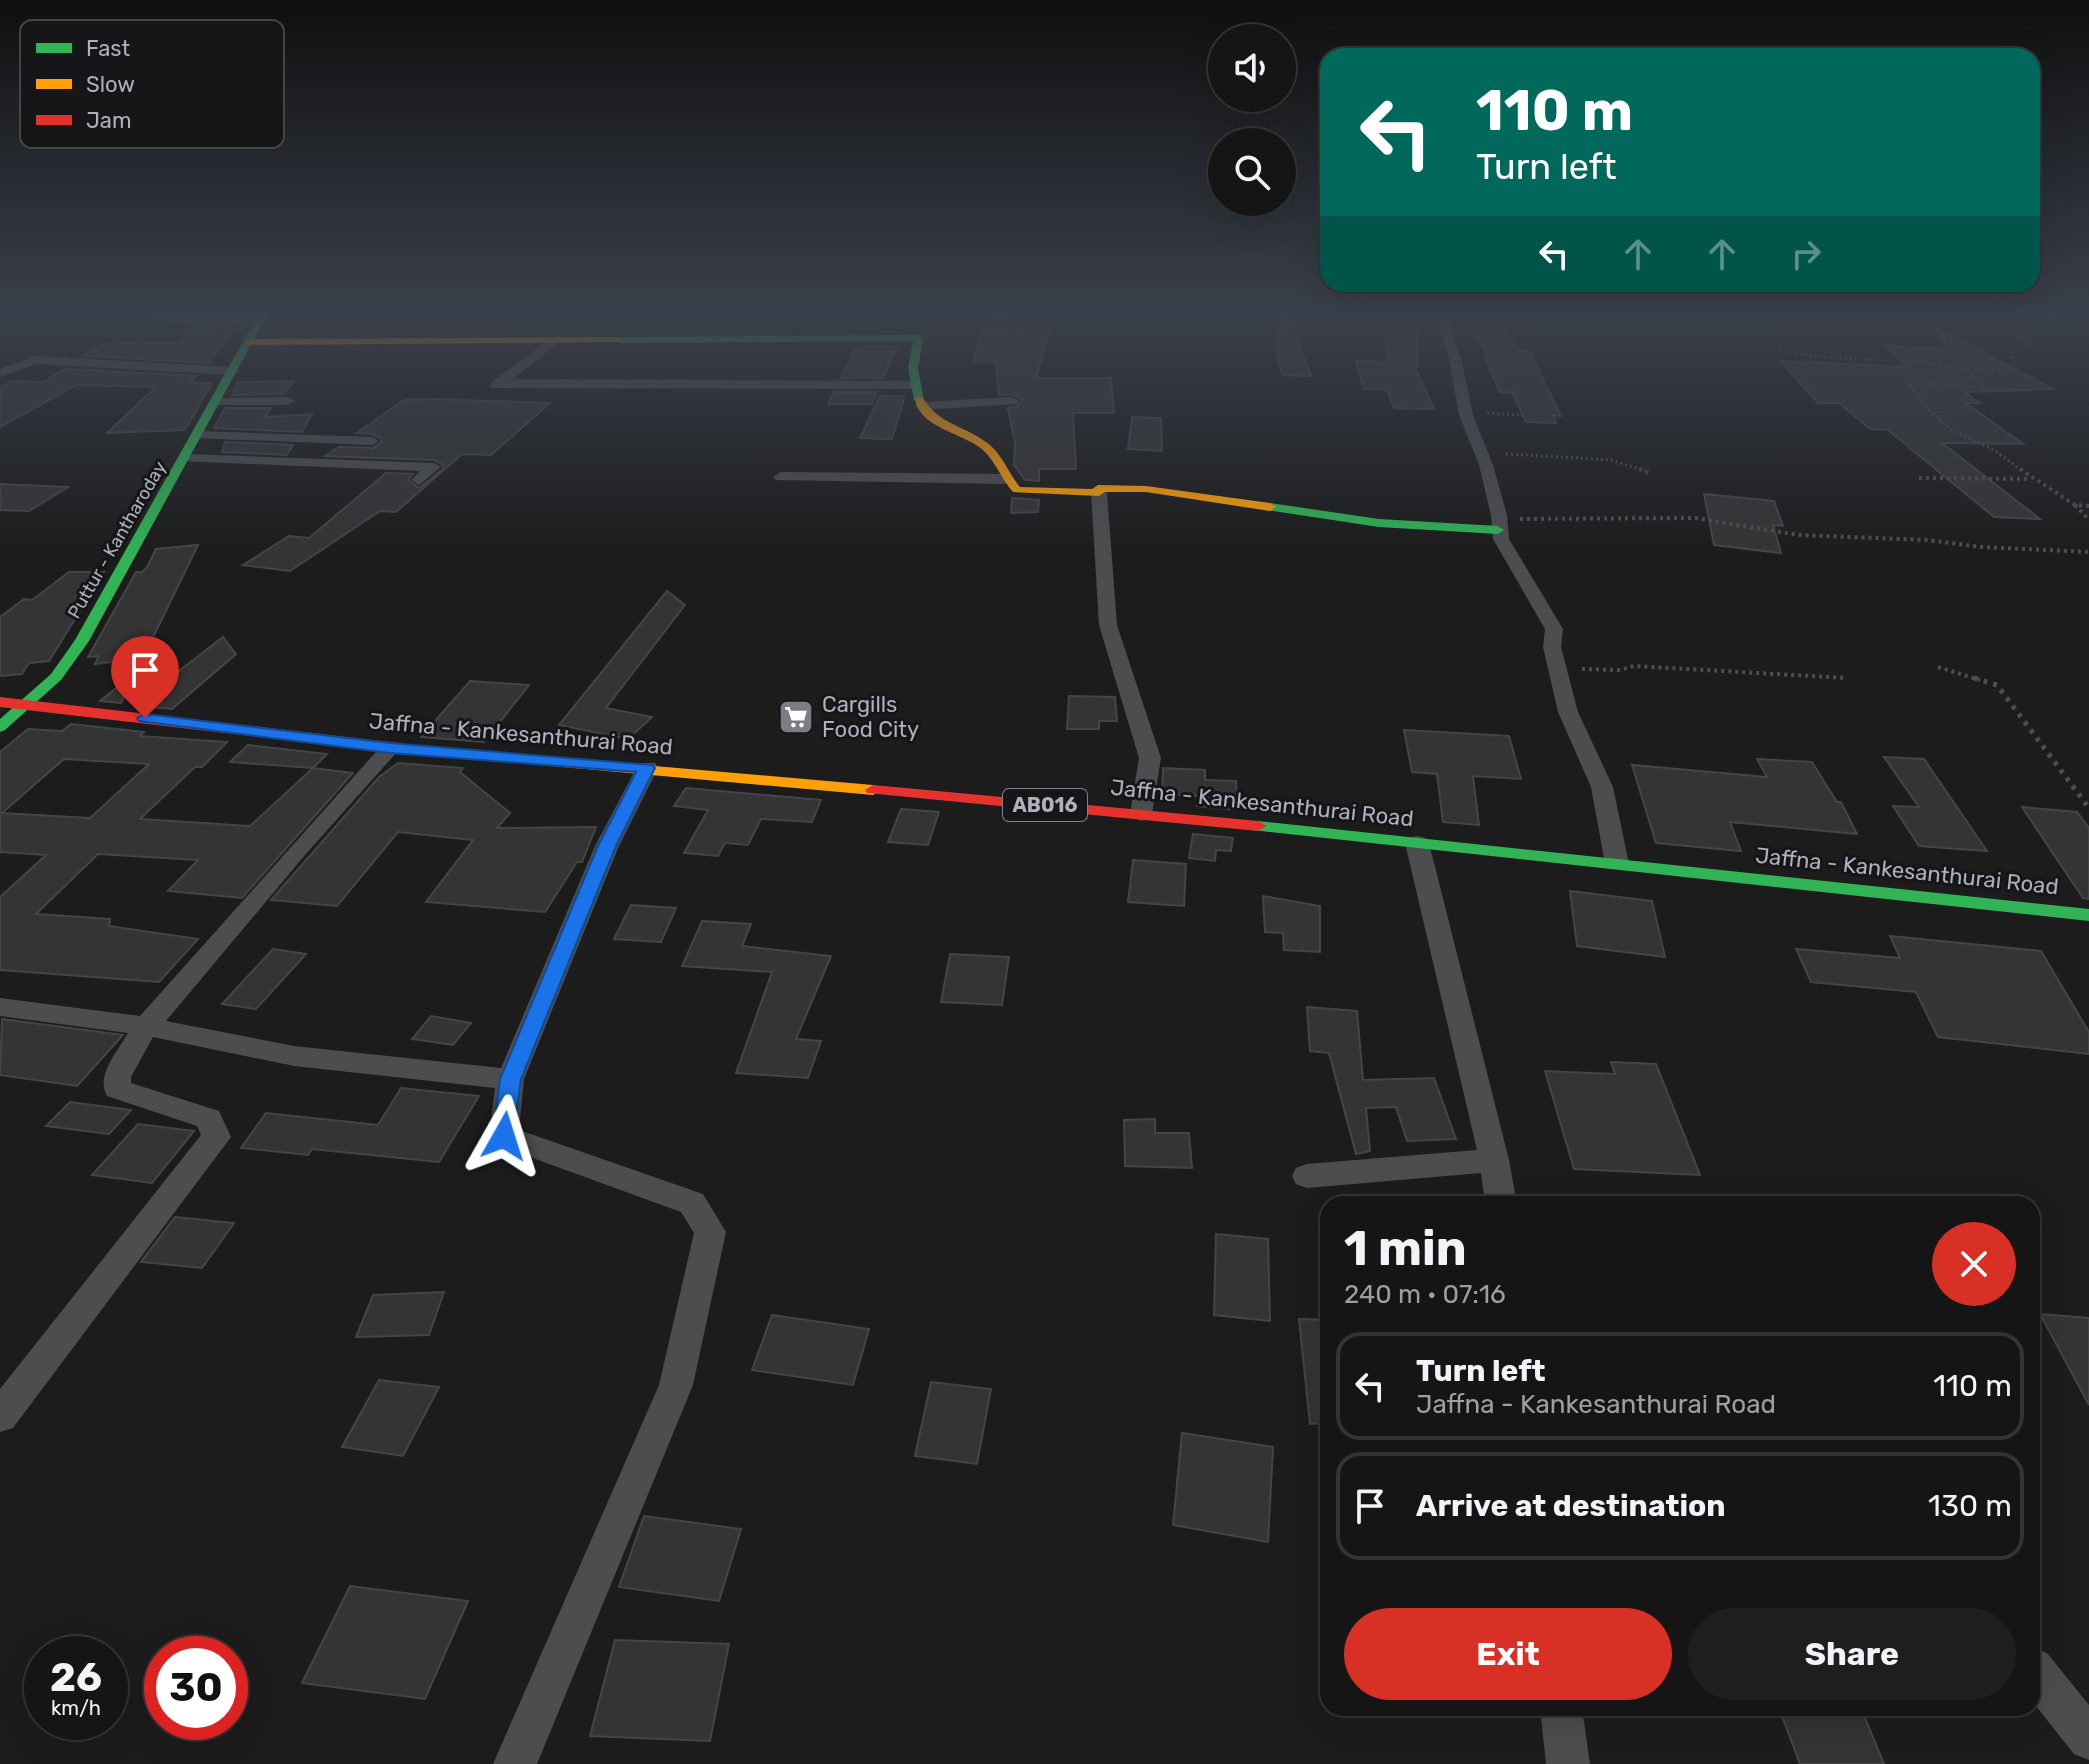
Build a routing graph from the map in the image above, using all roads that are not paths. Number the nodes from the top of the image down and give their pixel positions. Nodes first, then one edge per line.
1 (222, 392) edge
2 (916, 392) edge
3 (1462, 392) edge
4 (288, 401) dead end
5 (1012, 401) dead end
6 (217, 402) junction
7 (921, 406) junction
8 (199, 435) junction
9 (372, 441) dead end
10 (186, 458) junction
11 (781, 477) dead end
12 (1006, 479) junction
13 (419, 480) dead end
14 (1099, 493) junction
15 (1499, 525) junction
16 (0, 702) edge
17 (28, 704) junction
18 (0, 727) edge
19 (390, 748) junction
20 (647, 768) junction
21 (1141, 814) junction
22 (1417, 843) junction
23 (1617, 864) junction
24 (2089, 915) edge
25 (0, 1007) edge
26 (146, 1026) junction
27 (510, 1079) junction
28 (1494, 1160) junction
29 (1307, 1176) dead end
30 (1500, 1196) edge
31 (0, 1416) edge
32 (2040, 1678) edge
33 (1562, 1716) edge
34 (2089, 1739) edge
35 (515, 1764) edge
36 (1568, 1764) edge

1 - 6 main road, Puttur - Kantharoday
2 - 7 main road
3 - 15 street
4 - 6 street
5 - 7 street
6 - 8 main road, Puttur - Kantharoday
7 - 12 main road
8 - 9 street
8 - 10 main road, Puttur - Kantharoday
10 - 13 street
10 - 17 main road, Puttur - Kantharoday
11 - 12 street
12 - 14 main road
14 - 15 main road
14 - 21 street
15 - 23 street
16 - 17 main road, Jaffna - Kankesanthurai Road / AB016
17 - 18 main road, Puttur - Kantharoday
17 - 19 main road, Jaffna - Kankesanthurai Road / AB016
19 - 20 main road, Jaffna - Kankesanthurai Road / AB016
19 - 26 street
20 - 21 main road, Jaffna - Kankesanthurai Road / AB016
20 - 27 street
21 - 22 main road, Jaffna - Kankesanthurai Road / AB016
22 - 23 main road, Jaffna - Kankesanthurai Road / AB016
22 - 28 street
23 - 24 main road, Jaffna - Kankesanthurai Road / AB016
25 - 26 street
26 - 27 street
26 - 31 street
27 - 35 street
28 - 29 street
28 - 30 street
32 - 34 street
33 - 36 street

